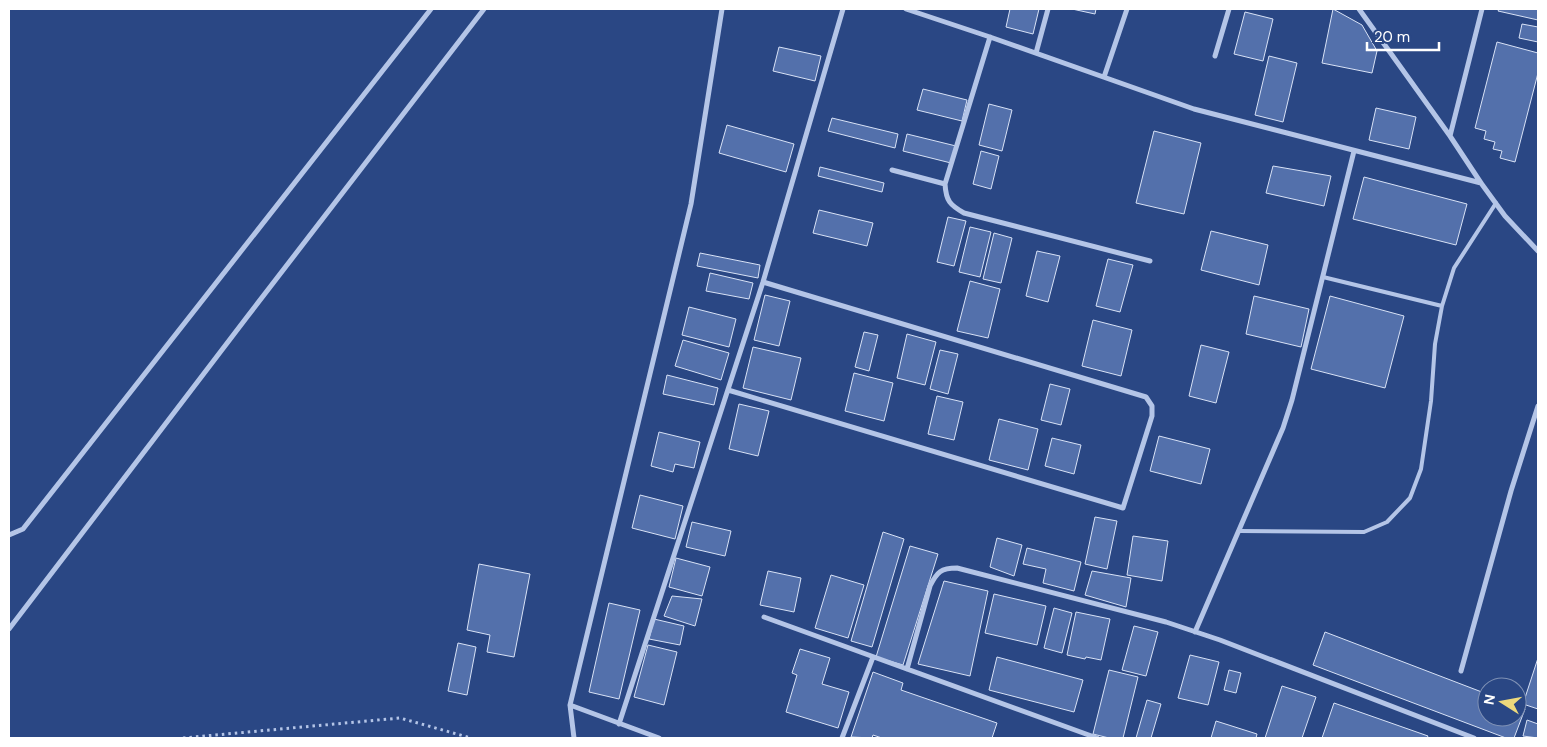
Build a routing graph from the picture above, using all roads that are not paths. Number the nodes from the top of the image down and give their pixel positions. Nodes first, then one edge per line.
1 (431, 9) edge
2 (484, 9) edge
3 (722, 9) edge
4 (843, 9) edge
5 (906, 9) edge
6 (1048, 9) edge
7 (1127, 9) edge
8 (1230, 9) edge
9 (1359, 9) edge
10 (1482, 9) edge
11 (990, 37) junction
12 (1036, 53) junction
13 (1215, 56) dead end
14 (1104, 77) junction
15 (1450, 136) junction
16 (1354, 151) junction
17 (892, 170) dead end
18 (1481, 183) junction
19 (945, 184) junction
20 (1496, 203) junction
21 (1538, 251) edge
22 (1150, 261) dead end
23 (1323, 277) junction
24 (763, 282) junction
25 (1442, 306) junction
26 (728, 390) junction
27 (1538, 406) edge
28 (1239, 531) junction
29 (9, 535) edge
30 (764, 617) dead end
31 (9, 629) edge
32 (1195, 632) junction
33 (873, 657) junction
34 (907, 669) junction
35 (1461, 671) dead end
36 (570, 706) junction
37 (619, 724) junction
38 (574, 738) edge
39 (659, 738) edge
40 (842, 738) edge
41 (1097, 738) edge
42 (1474, 738) edge

1 - 29 street
2 - 31 street
3 - 36 street
4 - 24 street
5 - 11 street
6 - 12 street
7 - 14 street
8 - 13 street
9 - 15 street
10 - 15 street
11 - 12 street
11 - 19 street
12 - 14 street
14 - 16 street
15 - 18 street
16 - 18 street
16 - 23 street
17 - 19 street
18 - 20 street
19 - 22 street
20 - 21 street
20 - 25 lane
23 - 25 lane
23 - 28 street
24 - 26 street
24 - 26 street
25 - 28 lane
26 - 37 street
27 - 35 street
28 - 32 street
30 - 33 street
32 - 34 street
32 - 42 street
33 - 34 street
33 - 40 street
34 - 41 street
36 - 37 street
36 - 38 street
37 - 39 street

